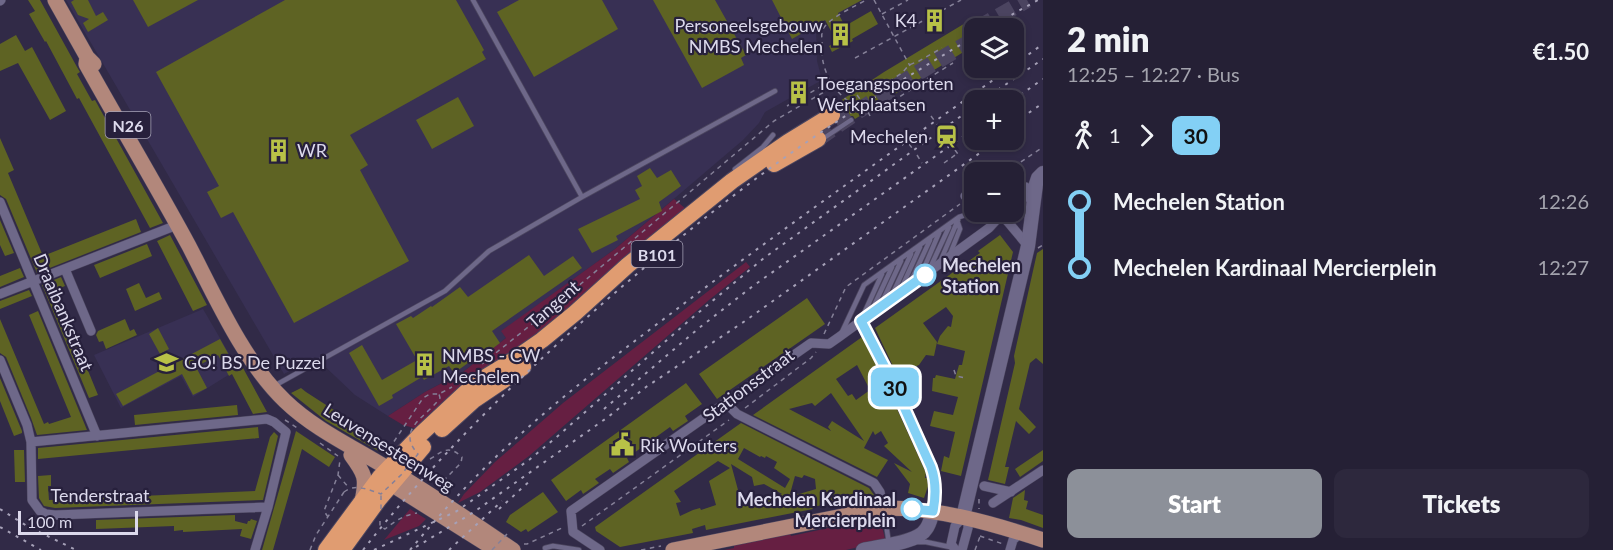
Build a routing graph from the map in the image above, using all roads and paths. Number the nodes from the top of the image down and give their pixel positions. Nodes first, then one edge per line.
1 (56, 0) edge
2 (473, 0) edge
3 (866, 0) edge
4 (874, 0) edge
5 (906, 0) edge
6 (961, 0) edge
7 (882, 14) junction
8 (894, 37) junction
9 (942, 48) dead end
10 (855, 58) dead end
11 (953, 63) dead end
12 (910, 65) junction
13 (927, 80) dead end
14 (830, 82) junction
15 (915, 87) dead end
16 (775, 91) dead end
17 (874, 91) dead end
18 (857, 95) dead end
19 (848, 101) dead end
20 (863, 103) dead end
21 (787, 106) dead end
22 (885, 106) dead end
23 (868, 112) dead end
24 (831, 115) dead end
25 (931, 116) dead end
26 (871, 118) dead end
27 (851, 120) dead end
28 (934, 120) dead end
29 (937, 124) dead end
30 (939, 128) dead end
31 (901, 134) dead end
32 (773, 135) dead end
33 (944, 135) dead end
34 (818, 139) tunnel mouth
35 (906, 140) dead end
36 (950, 142) dead end
37 (909, 144) dead end
38 (1043, 147) edge
39 (912, 148) dead end
40 (955, 150) dead end
41 (795, 152) junction
42 (958, 153) junction
43 (917, 155) dead end
44 (960, 157) dead end
45 (1021, 162) edge
46 (922, 163) dead end
47 (944, 163) dead end
48 (733, 171) dead end
49 (1043, 173) edge
50 (1032, 191) junction
51 (706, 194) dead end
52 (1024, 196) edge
53 (582, 197) junction
54 (0, 202) edge
55 (688, 215) junction
56 (964, 215) edge
57 (959, 217) junction
58 (993, 222) edge
59 (1008, 222) edge
60 (950, 224) junction
61 (177, 225) junction
62 (940, 231) junction
63 (931, 238) junction
64 (921, 245) junction
65 (1043, 245) edge
66 (1032, 248) junction
67 (912, 251) junction
68 (902, 258) junction
69 (948, 258) junction
70 (893, 265) junction
71 (938, 265) junction
72 (65, 268) junction
73 (883, 272) junction
74 (928, 272) junction
75 (919, 279) junction
76 (33, 281) junction
77 (909, 286) junction
78 (0, 294) edge
79 (899, 294) junction
80 (890, 300) junction
81 (880, 308) junction
82 (870, 315) junction
83 (861, 321) junction
84 (91, 331) dead end
85 (839, 338) junction
86 (820, 344) junction
87 (0, 360) edge
88 (254, 364) junction
89 (479, 366) dead end
90 (954, 370) dead end
91 (964, 380) dead end
92 (272, 387) junction
93 (452, 388) dead end
94 (439, 394) junction
95 (727, 404) junction
96 (737, 414) junction
97 (287, 421) dead end
98 (302, 430) dead end
99 (97, 436) junction
100 (315, 439) dead end
101 (31, 442) junction
102 (388, 451) dead end
103 (351, 455) junction
104 (428, 459) dead end
105 (1043, 470) edge
106 (338, 475) junction
107 (388, 480) junction
108 (984, 486) dead end
109 (349, 488) junction
110 (441, 492) dead end
111 (1011, 492) junction
112 (362, 501) junction
113 (993, 503) dead end
114 (268, 507) junction
115 (883, 508) junction
116 (381, 509) dead end
117 (933, 511) junction
118 (421, 512) dead end
119 (328, 517) junction
120 (380, 517) dead end
121 (966, 518) junction
122 (576, 527) junction
123 (1020, 533) junction
124 (507, 534) dead end
125 (980, 536) dead end
126 (1043, 540) edge
127 (908, 542) junction
128 (889, 544) junction
129 (516, 547) edge
130 (544, 548) dead end
131 (1010, 548) edge
132 (959, 549) edge
133 (255, 550) edge
134 (310, 550) edge
135 (326, 550) edge
136 (342, 550) edge
137 (494, 550) edge
138 (579, 550) edge
139 (600, 550) edge
140 (674, 550) edge
141 (863, 550) edge

1 - 61 main road, Leuvensesteenweg / N26
2 - 53 lane
3 - 14 path
4 - 7 path
5 - 7 path
6 - 8 path
7 - 8 path
8 - 10 path
8 - 12 path
9 - 12 path
11 - 13 path
12 - 17 path
14 - 19 path
14 - 21 path
14 - 89 path
15 - 22 path
16 - 53 lane
18 - 20 path
23 - 26 path
24 - 55 highway, Tangent / B101
25 - 28 path
27 - 41 lane
29 - 30 path
31 - 35 path
32 - 48 lane
33 - 36 path
34 - 41 highway, Tangent / B101
37 - 39 path
38 - 45 path
40 - 42 path
41 - 107 highway, Tangent / B101
42 - 44 path
42 - 47 path
43 - 46 path
49 - 50 street
50 - 52 street
50 - 66 street
51 - 55 lane
53 - 92 lane
54 - 76 street, Draaibankstraat
55 - 107 highway, Tangent / B101
56 - 57 lane
57 - 60 lane
57 - 69 lane
57 - 71 lane
58 - 69 street, Stationsstraat
59 - 66 street
60 - 62 lane
60 - 74 lane
61 - 72 street
61 - 88 main road, Leuvensesteenweg / N26
62 - 63 lane
62 - 75 lane
63 - 64 lane
63 - 77 lane
64 - 67 lane
64 - 79 lane
65 - 66 path
66 - 121 street
67 - 68 lane
67 - 80 lane
68 - 70 lane
68 - 81 lane
69 - 71 street, Stationsstraat
70 - 73 lane
70 - 82 lane
71 - 74 street, Stationsstraat
72 - 76 street
72 - 84 street
73 - 83 lane
73 - 85 lane
74 - 75 street, Stationsstraat
75 - 77 street, Stationsstraat
76 - 78 street
76 - 99 street, Draaibankstraat
77 - 79 street, Stationsstraat
79 - 80 street, Stationsstraat
80 - 81 street, Stationsstraat
81 - 82 street, Stationsstraat
82 - 83 street, Stationsstraat
83 - 85 street, Stationsstraat
83 - 117 street
85 - 86 street, Stationsstraat
86 - 95 street, Stationsstraat
86 - 96 path, Stationsstraat
87 - 101 street, Tenderstraat
88 - 92 main road, Leuvensesteenweg / N26
88 - 103 main road, Leuvensesteenweg / N26
90 - 91 path
92 - 107 main road, Leuvensesteenweg / N26
93 - 94 path
94 - 102 path
94 - 107 path, bridge
95 - 96 street
95 - 122 street, Stationsstraat
96 - 115 street
96 - 122 path, Stationsstraat
97 - 98 path
99 - 101 street
99 - 114 street
100 - 106 path
101 - 114 street, Tenderstraat
103 - 107 main road, Leuvensesteenweg / N26
103 - 112 main road
104 - 110 path
105 - 111 street
106 - 109 path
106 - 119 path
107 - 109 path, bridge
107 - 112 highway, Tangent / B101
107 - 116 path, bridge
107 - 129 main road, Leuvensesteenweg / N26
107 - 136 highway, Tangent / B101
107 - 137 main road, Leuvensesteenweg / N26
108 - 111 street
109 - 119 path, bridge
111 - 113 street
112 - 135 highway, Tangent / B101
114 - 133 street
115 - 117 main road
115 - 128 lane
115 - 140 main road
117 - 121 main road
117 - 127 street
118 - 120 path
119 - 134 path
121 - 123 main road
121 - 132 street
122 - 129 path, Stationsstraat
122 - 139 street
123 - 126 main road
123 - 131 street
124 - 137 path, bridge
125 - 131 path
127 - 128 street
127 - 132 lane
128 - 141 street
130 - 138 lane

